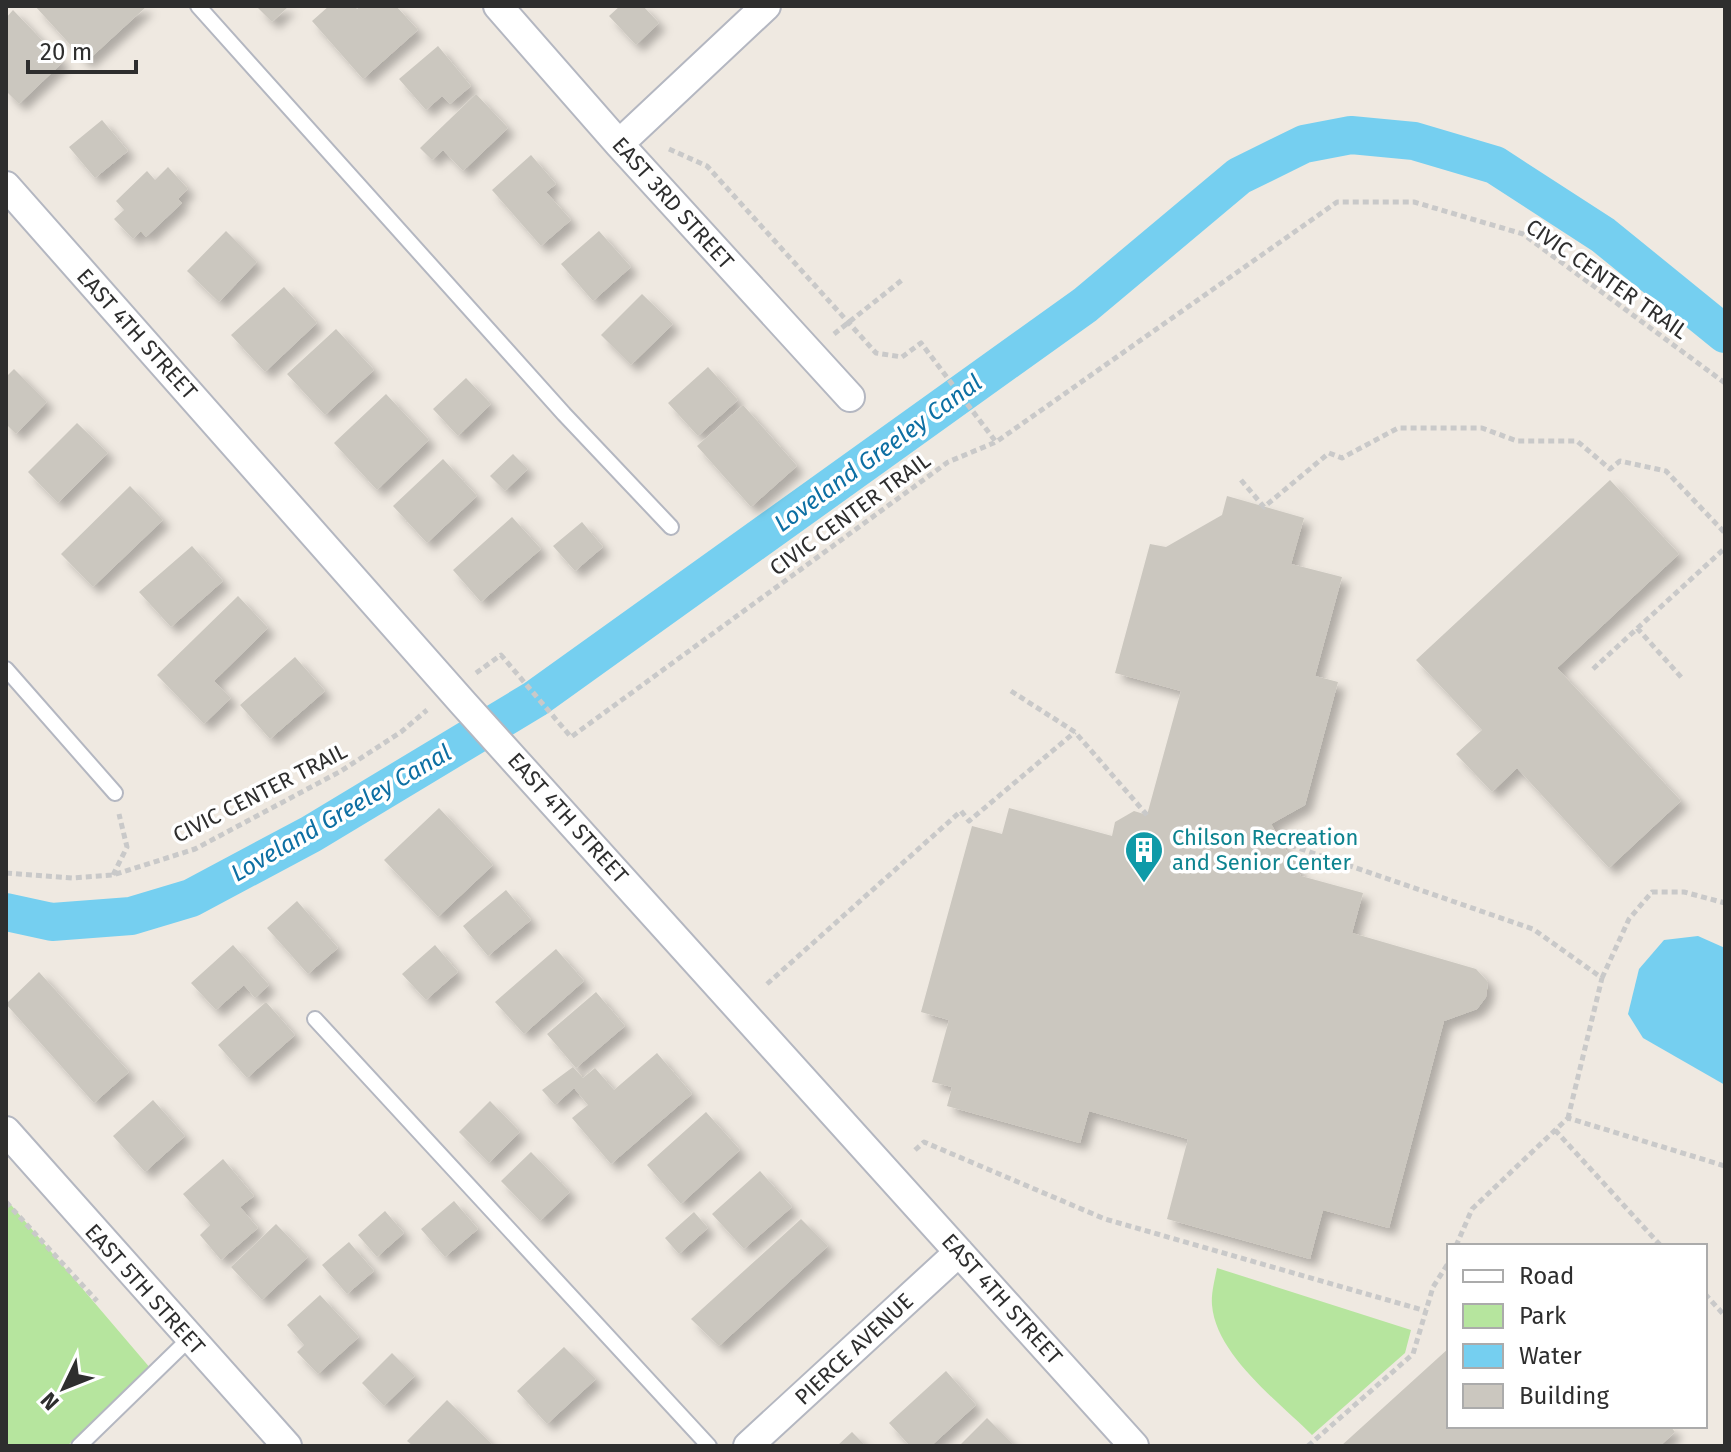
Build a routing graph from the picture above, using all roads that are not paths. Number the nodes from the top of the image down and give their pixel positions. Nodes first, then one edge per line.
1 (198, 6) edge
2 (498, 6) edge
3 (757, 9) edge
4 (619, 144) junction
5 (6, 186) edge
6 (850, 397) dead end
7 (671, 527) dead end
8 (6, 669) edge
9 (115, 793) road end
10 (315, 1019) dead end
11 (6, 1131) edge
12 (959, 1252) junction
13 (189, 1339) junction
14 (79, 1446) edge
15 (287, 1446) edge
16 (709, 1446) edge
17 (748, 1446) edge
18 (1134, 1446) edge

1 - 7 lane
2 - 4 street, EAST 3RD STREET
3 - 4 street
4 - 6 street, EAST 3RD STREET
5 - 12 street, EAST 4TH STREET
8 - 9 lane
10 - 16 lane
11 - 13 street, EAST 5TH STREET
12 - 17 street, PIERCE AVENUE
12 - 18 street, EAST 4TH STREET
13 - 14 lane
13 - 15 street, EAST 5TH STREET

